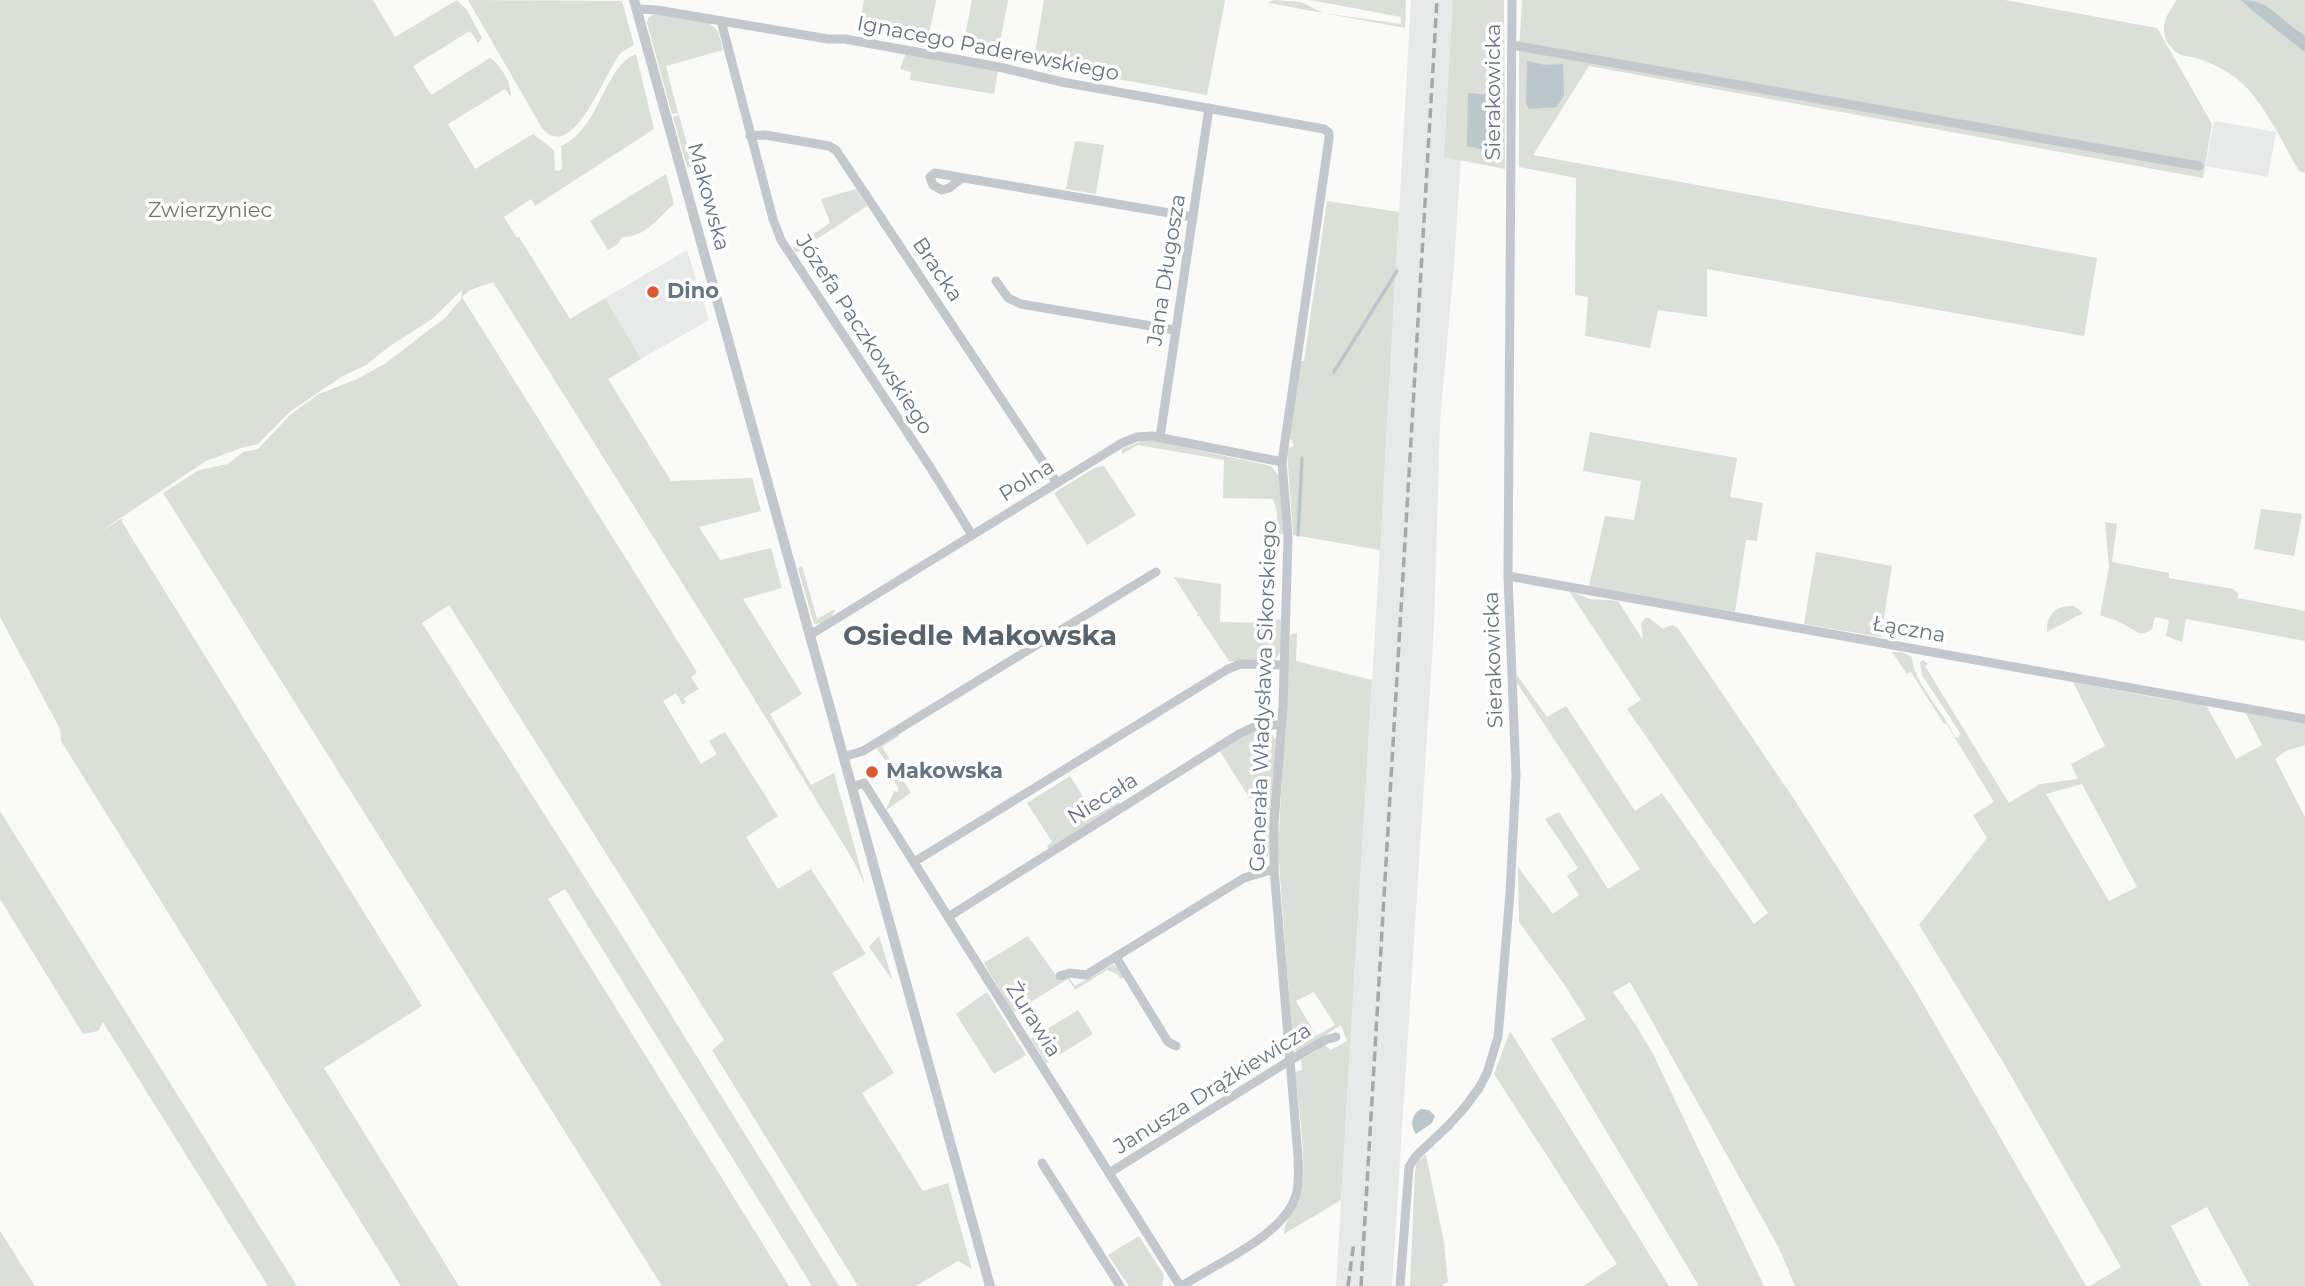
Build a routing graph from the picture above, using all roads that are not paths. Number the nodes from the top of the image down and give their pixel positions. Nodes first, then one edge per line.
1 (1512, 0) edge
2 (635, 4) edge
3 (721, 21) junction
4 (1512, 45) junction
5 (1209, 108) junction
6 (1329, 135) joint
7 (750, 136) junction
8 (2199, 166) dead end
9 (961, 178) dead end
10 (1193, 217) junction
11 (996, 281) dead end
12 (1175, 330) junction
13 (1160, 437) junction
14 (1282, 462) junction
15 (1056, 483) junction
16 (972, 535) junction
17 (1156, 572) dead end
18 (1508, 576) junction
19 (810, 635) junction
20 (1284, 665) junction
21 (2305, 719) edge
22 (1282, 725) junction
23 (843, 757) junction
24 (852, 787) junction
25 (914, 862) junction
26 (1274, 869) junction
27 (948, 917) junction
28 (1116, 957) junction
29 (1060, 976) dead end
30 (1336, 1038) dead end
31 (1176, 1046) dead end
32 (1289, 1061) junction
33 (1042, 1163) dead end
34 (1109, 1173) junction
35 (990, 1286) edge
36 (1120, 1286) edge
37 (1181, 1286) edge
38 (1400, 1286) edge

1 - 4 street, Sierakowicka
2 - 3 street, Ignacego Paderewskiego
2 - 19 street, Makowska
3 - 5 street, Ignacego Paderewskiego
3 - 7 street, Józefa Paczkowskiego
4 - 8 street
4 - 18 street, Sierakowicka
5 - 6 street, Ignacego Paderewskiego
5 - 10 street, Jana Długosza
6 - 14 street, Generała Władysława Sikorskiego
7 - 15 street, Bracka
7 - 16 street, Józefa Paczkowskiego
9 - 10 street
10 - 12 street, Jana Długosza
11 - 12 street
12 - 13 street, Jana Długosza
13 - 14 street, Polna
13 - 15 street, Polna
14 - 20 street, Generała Władysława Sikorskiego
15 - 16 street, Polna
16 - 19 street, Polna
17 - 23 street
18 - 21 street, Łączna
18 - 38 street, Sierakowicka
19 - 23 street, Makowska
20 - 22 street, Generała Władysława Sikorskiego
20 - 25 street
22 - 26 street, Generała Władysława Sikorskiego
22 - 27 street, Niecała
23 - 24 street, Makowska
24 - 25 street, Żurawia
24 - 35 street, Makowska
25 - 27 street, Żurawia
26 - 28 street
26 - 32 street, Generała Władysława Sikorskiego
27 - 34 street, Żurawia
28 - 29 street
28 - 31 street
30 - 32 street, Janusza Drążkiewicza
32 - 34 street, Janusza Drążkiewicza
32 - 37 street, Generała Władysława Sikorskiego
33 - 36 street
34 - 37 street, Żurawia

